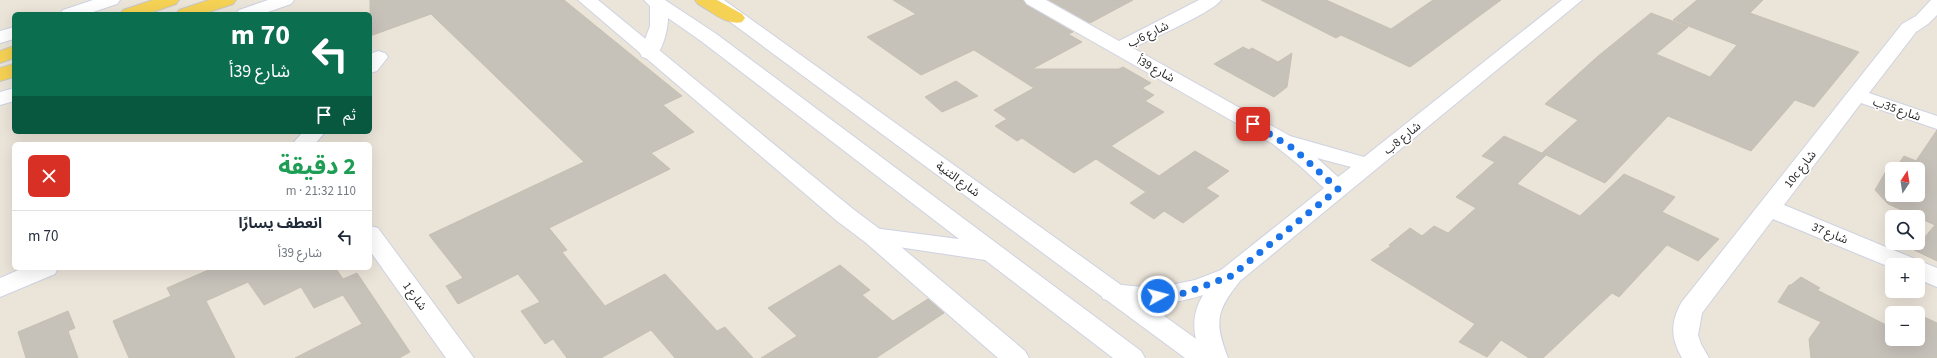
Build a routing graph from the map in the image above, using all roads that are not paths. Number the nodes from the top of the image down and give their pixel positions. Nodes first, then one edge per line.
1 (111, 0) edge
2 (170, 0) edge
3 (227, 0) edge
4 (285, 0) edge
5 (587, 0) edge
6 (704, 0) edge
7 (712, 0) edge
8 (1033, 0) edge
9 (1212, 0) edge
10 (1573, 0) edge
11 (1920, 0) edge
12 (656, 2) edge
13 (1937, 4) edge
14 (74, 12) edge
15 (136, 12) edge
16 (191, 12) edge
17 (251, 12) edge
18 (736, 18) junction
19 (1909, 28) junction
20 (12, 34) edge
21 (0, 37) edge
22 (1125, 52) junction
23 (12, 53) edge
24 (649, 53) junction
25 (0, 57) edge
26 (12, 71) edge
27 (0, 75) edge
28 (1859, 92) junction
29 (12, 95) edge
30 (0, 99) edge
31 (1937, 122) edge
32 (313, 134) edge
33 (1280, 139) junction
34 (305, 142) edge
35 (1368, 165) junction
36 (1338, 189) junction
37 (1773, 204) junction
38 (873, 236) junction
39 (372, 237) edge
40 (991, 252) junction
41 (1893, 258) edge
42 (41, 270) edge
43 (1925, 272) edge
44 (1231, 276) junction
45 (1937, 278) edge
46 (0, 288) edge
47 (1112, 292) junction
48 (461, 358) edge
49 (1016, 358) edge
50 (1132, 358) edge
51 (1204, 358) edge
52 (1215, 358) edge
53 (1696, 358) edge

1 - 14 street
2 - 15 main road
3 - 16 main road
4 - 17 street
5 - 24 street
6 - 18 main road
7 - 18 street, شارع الثنية
8 - 22 street, شارع 39أ
9 - 22 street, شارع 6ب
10 - 35 street, شارع 8ب
11 - 19 street, 10c شارع
12 - 24 street
12 - 40 street
13 - 19 street, 10c شارع
18 - 47 street, شارع الثنية
19 - 28 street, 10c شارع
20 - 21 street
22 - 33 street, شارع 39أ
23 - 25 main road
24 - 38 street
26 - 27 main road
28 - 31 street, شارع 35ب
28 - 37 street, 10c شارع
29 - 30 street
32 - 34 street
33 - 35 street, شارع 39أ
33 - 36 street, شارع 39أ
35 - 36 street, شارع 8ب
36 - 44 street, شارع 8ب
37 - 41 street, شارع 37
37 - 53 street, 10c شارع
38 - 40 street
38 - 49 street
39 - 48 street, شارع 1
40 - 50 street
42 - 46 street
43 - 45 street
44 - 47 street, شارع 8ب
44 - 52 street, شارع 8ب
47 - 51 street, شارع الثنية

